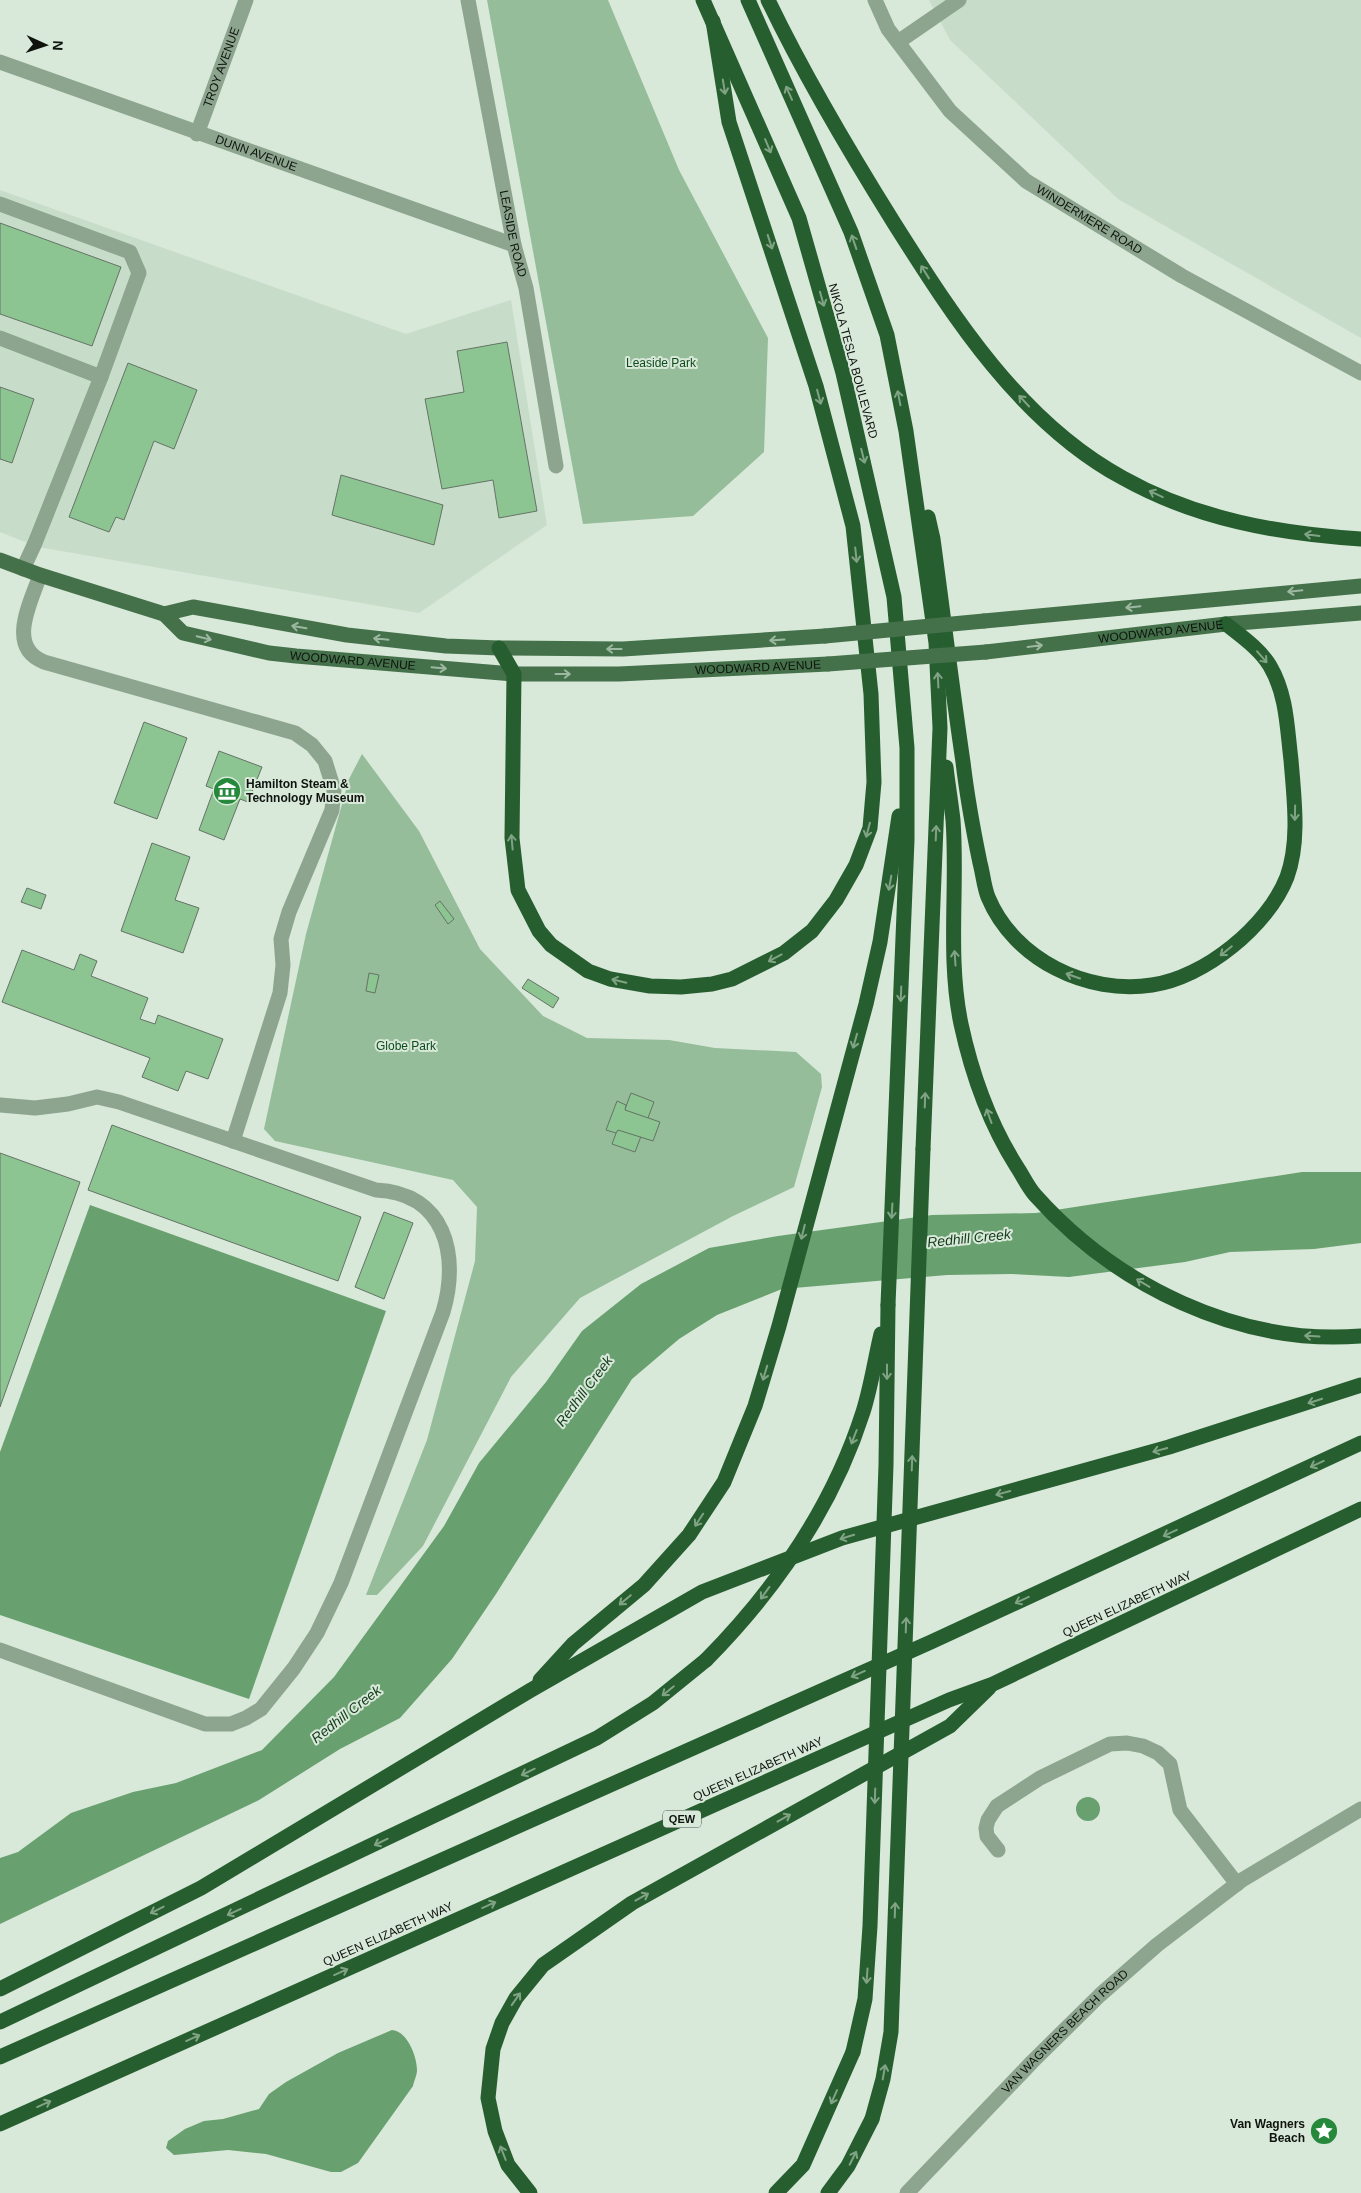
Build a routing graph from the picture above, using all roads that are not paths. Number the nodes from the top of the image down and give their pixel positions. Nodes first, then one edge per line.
1 (246, 0) edge
2 (468, 0) edge
3 (703, 0) edge
4 (748, 0) edge
5 (768, 0) edge
6 (875, 0) edge
7 (959, 0) edge
8 (713, 21) junction
9 (898, 42) junction
10 (0, 62) edge
11 (197, 134) junction
12 (0, 204) edge
13 (514, 245) junction
14 (0, 338) edge
15 (1361, 373) edge
16 (101, 377) junction
17 (906, 431) junction
18 (556, 466) dead end
19 (1361, 539) edge
20 (0, 560) edge
21 (22, 569) junction
22 (40, 575) junction
23 (1361, 586) edge
24 (1361, 613) edge
25 (164, 614) junction
26 (1226, 624) junction
27 (499, 648) junction
28 (514, 674) junction
29 (940, 728) junction
30 (907, 748) junction
31 (0, 1105) edge
32 (233, 1141) junction
33 (888, 1305) junction
34 (1361, 1336) edge
35 (1361, 1385) edge
36 (1361, 1443) edge
37 (1361, 1509) edge
38 (0, 1650) edge
39 (992, 1684) junction
40 (531, 1690) junction
41 (1361, 1808) edge
42 (998, 1850) dead end
43 (1237, 1884) junction
44 (0, 1989) edge
45 (0, 2022) edge
46 (0, 2057) edge
47 (0, 2124) edge
48 (530, 2193) edge
49 (776, 2193) edge
50 (828, 2193) edge
51 (907, 2193) edge

1 - 11 street, TROY AVENUE
2 - 13 street, LEASIDE ROAD
3 - 8 highway, NIKOLA TESLA BOULEVARD
17 -> 4 highway
19 -> 5 highway
6 - 9 street, WINDERMERE ROAD
7 - 9 street
8 -> 28 highway
8 -> 30 highway, NIKOLA TESLA BOULEVARD
9 - 15 street, WINDERMERE ROAD
10 - 11 street, DUNN AVENUE
11 - 13 street, DUNN AVENUE
12 - 16 street
13 - 18 street, LEASIDE ROAD
14 - 16 street
16 - 21 street
26 -> 17 highway
29 -> 17 highway
20 - 21 main road, WOODWARD AVENUE
21 - 22 main road, WOODWARD AVENUE
22 - 25 main road, WOODWARD AVENUE
22 - 32 street
23 -> 27 main road, WOODWARD AVENUE, bridge
24 - 26 main road, WOODWARD AVENUE
27 -> 25 main road, WOODWARD AVENUE
25 -> 28 main road, WOODWARD AVENUE
28 -> 26 main road, WOODWARD AVENUE, bridge
27 - 28 highway
34 -> 29 highway
50 -> 29 highway, bridge
30 -> 33 highway
30 -> 40 highway
31 - 32 street
32 - 38 street
33 -> 45 highway, bridge
33 -> 49 highway, bridge
35 -> 40 highway
36 -> 46 highway
37 - 39 highway, QUEEN ELIZABETH WAY / QEW
47 -> 39 highway, QUEEN ELIZABETH WAY / QEW
48 -> 39 highway
40 -> 44 highway
41 - 43 street, VAN WAGNERS BEACH ROAD
42 - 43 street
43 - 51 street, VAN WAGNERS BEACH ROAD

